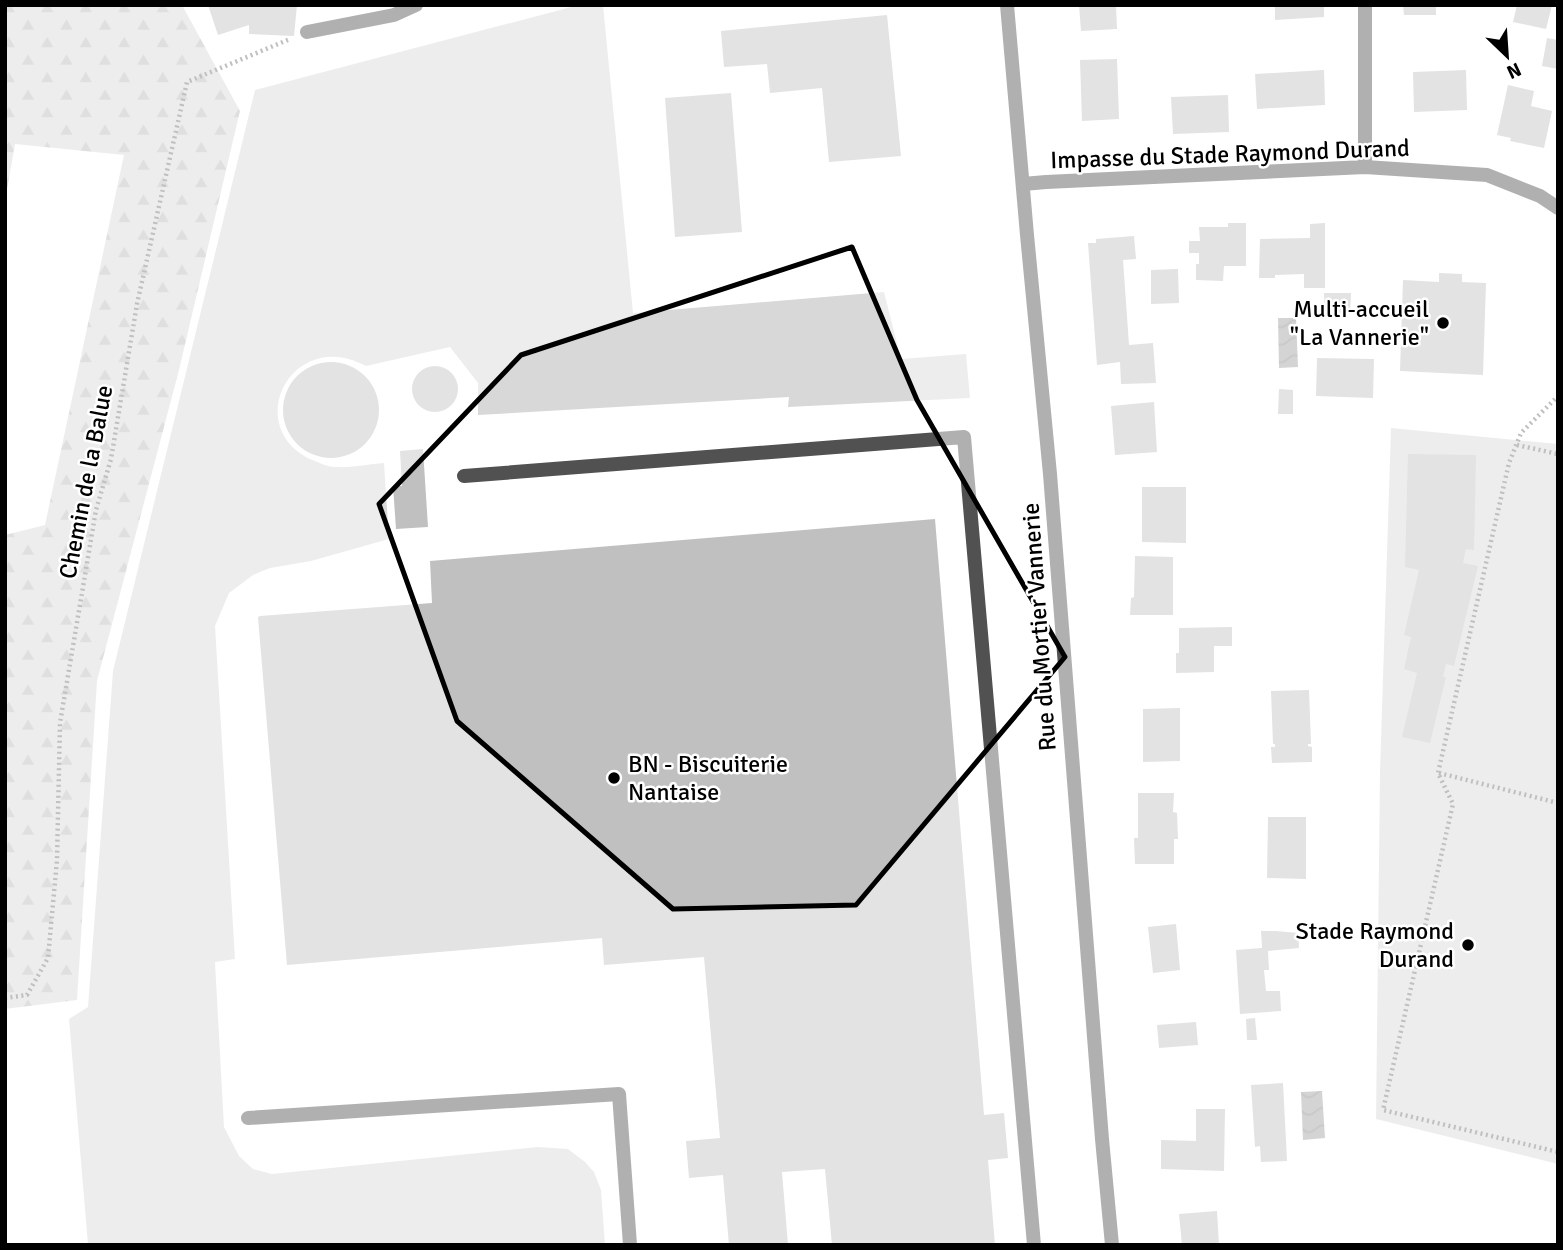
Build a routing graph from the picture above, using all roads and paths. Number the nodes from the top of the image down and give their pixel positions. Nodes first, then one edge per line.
1 (416, 5) edge
2 (1007, 5) edge
3 (1365, 5) edge
4 (307, 32) joint
5 (1365, 167) junction
6 (1023, 184) junction
7 (1558, 208) edge
8 (1555, 399) dead end
9 (1517, 445) junction
10 (1558, 454) edge
11 (464, 476) dead end
12 (1438, 773) junction
13 (1558, 803) edge
14 (5, 998) edge
15 (248, 1118) dead end
16 (1558, 1152) edge
17 (630, 1245) edge
18 (1034, 1245) edge
19 (1112, 1245) edge

1 - 4 street
2 - 6 street, Rue du Mortier Vannerie
3 - 5 street
4 - 14 path, Chemin de la Balue
5 - 6 street, Impasse du Stade Raymond Durand
5 - 7 street, Impasse du Stade Raymond Durand
6 - 19 street, Rue du Mortier Vannerie
8 - 9 path
9 - 10 path
9 - 12 path
11 - 18 street
12 - 13 path
12 - 16 path
15 - 17 street

